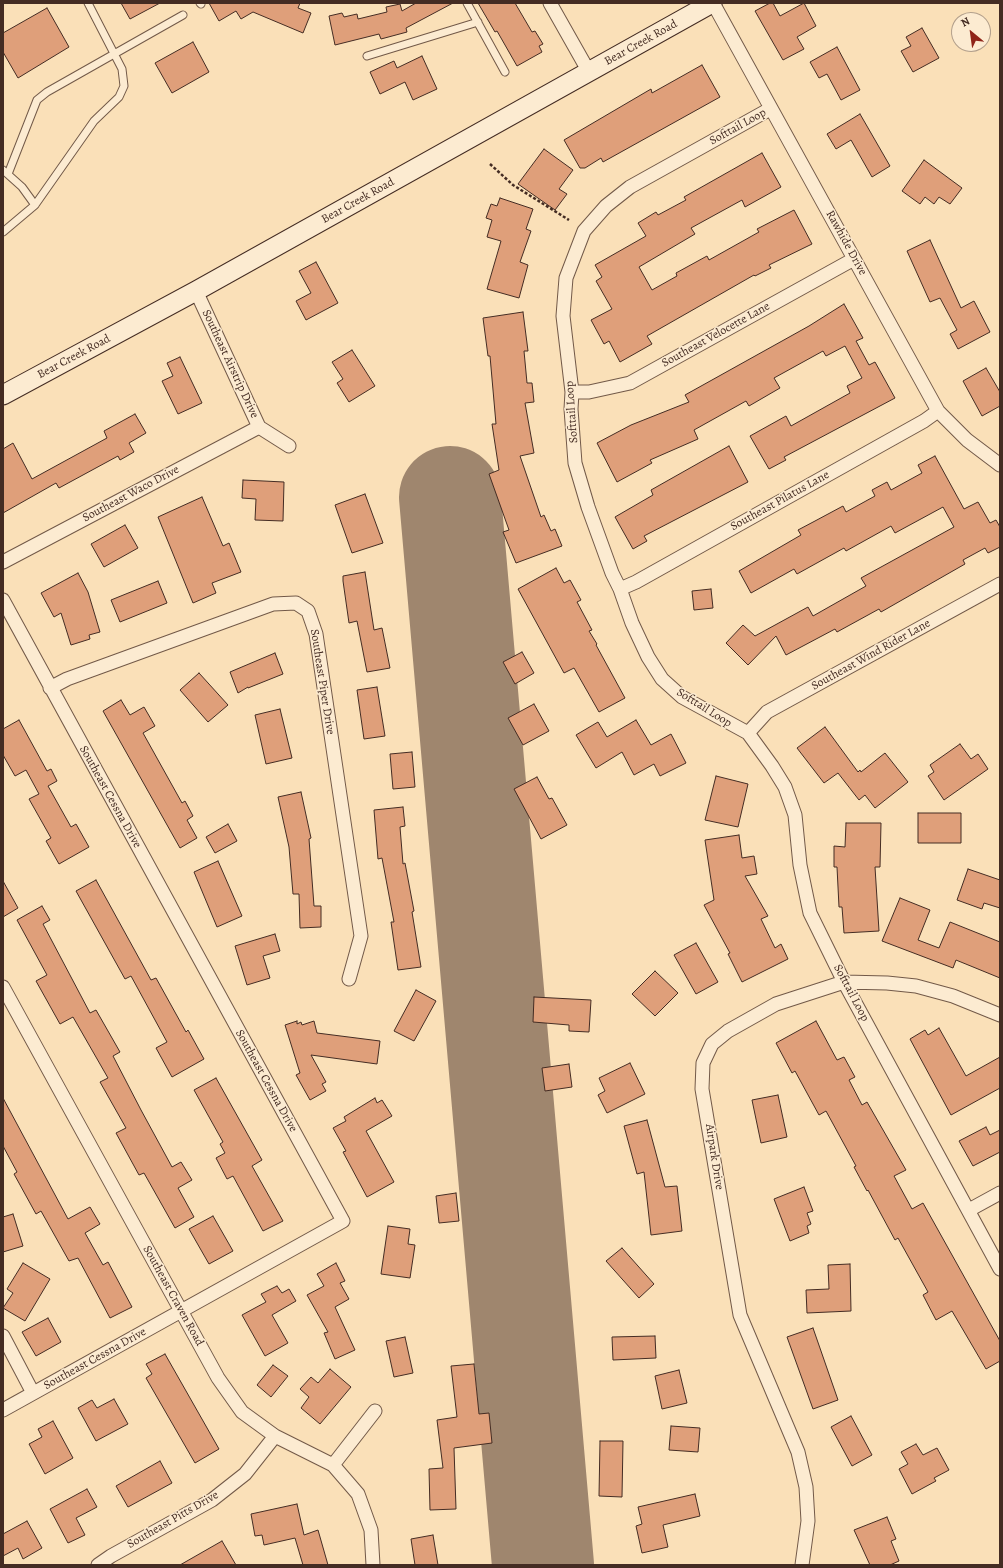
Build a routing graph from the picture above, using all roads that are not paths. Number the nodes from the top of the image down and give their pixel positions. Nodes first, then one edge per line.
1 (88, 3) edge
2 (467, 3) edge
3 (550, 3) edge
4 (713, 3) edge
5 (184, 15) dead end
6 (478, 22) junction
7 (115, 54) junction
8 (367, 56) dead end
9 (505, 72) dead end
10 (589, 72) junction
11 (770, 109) junction
12 (5, 172) edge
13 (35, 205) junction
14 (3, 232) edge
15 (854, 259) junction
16 (196, 291) junction
17 (572, 392) junction
18 (3, 395) edge
19 (938, 410) junction
20 (259, 427) junction
21 (289, 446) dead end
22 (1000, 466) edge
23 (3, 562) edge
24 (1000, 584) edge
25 (620, 589) junction
26 (3, 600) edge
27 (50, 688) junction
28 (748, 733) junction
29 (349, 979) dead end
30 (844, 982) junction
31 (3, 987) edge
32 (1000, 1015) edge
33 (1000, 1193) edge
34 (969, 1210) junction
35 (1000, 1269) edge
36 (181, 1311) junction
37 (3, 1336) edge
38 (33, 1394) junction
39 (3, 1410) edge
40 (375, 1411) dead end
41 (275, 1436) junction
42 (333, 1465) junction
43 (98, 1565) edge
44 (374, 1565) edge
45 (802, 1565) edge

1 - 7 lane
2 - 6 lane
3 - 10 street
4 - 10 street, Bear Creek Road
4 - 11 street, Rawhide Drive
5 - 7 lane
6 - 8 lane
6 - 9 lane
7 - 12 lane
7 - 13 lane
10 - 16 street, Bear Creek Road
11 - 15 street, Rawhide Drive
11 - 17 street, Softtail Loop
12 - 13 lane
13 - 14 lane
15 - 17 street, Southeast Velocette Lane
15 - 19 street, Rawhide Drive
16 - 18 street, Bear Creek Road
16 - 20 street, Southeast Airstrip Drive
17 - 25 street, Softtail Loop
19 - 22 street, Rawhide Drive
19 - 25 street, Southeast Pilatus Lane
20 - 21 street, Southeast Airstrip Drive
20 - 23 street, Southeast Waco Drive
24 - 28 street, Southeast Wind Rider Lane
25 - 28 street, Softtail Loop
26 - 27 street, Southeast Cessna Drive
27 - 29 street, Southeast Piper Drive
27 - 36 street, Southeast Cessna Drive
28 - 30 street, Softtail Loop
30 - 32 street, Airpark Drive
30 - 34 street, Softtail Loop
30 - 45 street, Airpark Drive
31 - 36 street, Southeast Craven Road
33 - 34 street
34 - 35 street, Softtail Loop
36 - 38 street, Southeast Cessna Drive
36 - 41 street, Southeast Craven Road
37 - 38 street
38 - 39 street, Southeast Cessna Drive
40 - 42 street
41 - 42 street, Southeast Craven Road
41 - 43 street, Southeast Pitts Drive
42 - 44 street, Southeast Craven Road

